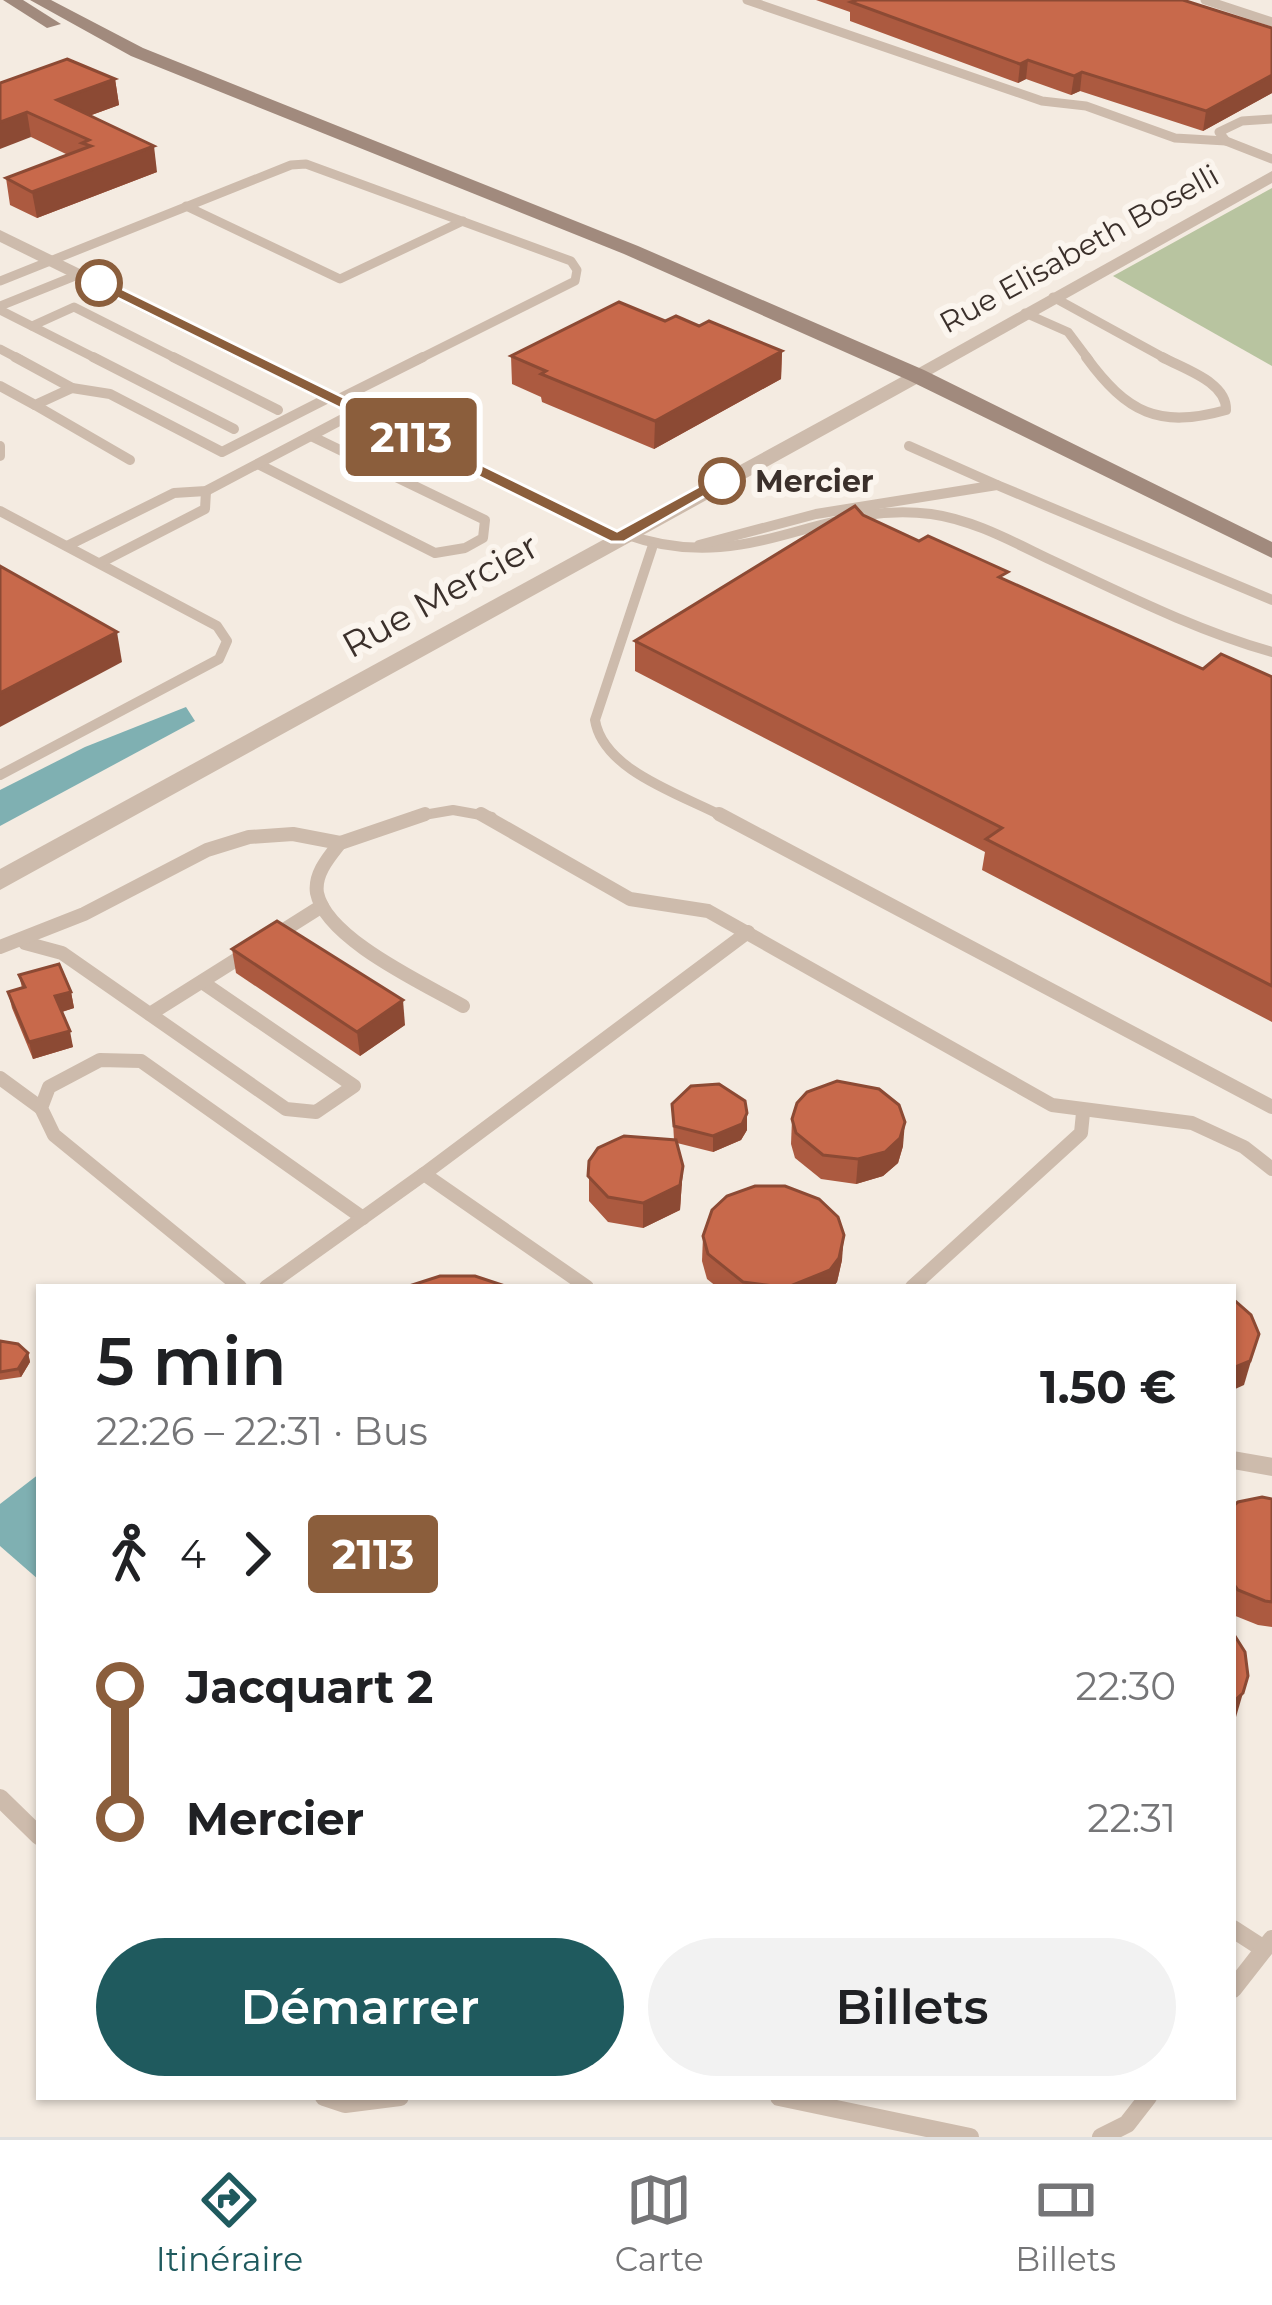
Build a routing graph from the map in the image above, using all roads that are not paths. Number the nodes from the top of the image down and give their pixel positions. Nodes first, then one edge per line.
1 (11, 0) edge
2 (38, 0) edge
3 (747, 0) edge
4 (1205, 0) edge
5 (1272, 22) edge
6 (293, 117) junction
7 (1272, 119) edge
8 (1226, 141) junction
9 (1272, 159) edge
10 (1272, 176) edge
11 (186, 206) junction
12 (463, 221) junction
13 (0, 235) edge
14 (53, 260) junction
15 (80, 274) junction
16 (2, 278) edge
17 (1053, 297) junction
18 (0, 308) edge
19 (1025, 313) junction
20 (32, 326) junction
21 (0, 349) edge
22 (924, 370) junction
23 (140, 380) junction
24 (0, 386) edge
25 (72, 388) junction
26 (110, 394) junction
27 (334, 398) junction
28 (35, 405) junction
29 (278, 410) dead end
30 (358, 411) junction
31 (234, 429) dead end
32 (311, 436) junction
33 (0, 446) edge
34 (909, 446) dead end
35 (0, 456) edge
36 (130, 460) dead end
37 (258, 464) junction
38 (997, 485) junction
39 (206, 491) junction
40 (0, 511) edge
41 (1272, 534) edge
42 (621, 536) junction
43 (67, 546) junction
44 (652, 548) junction
45 (676, 551) junction
46 (1272, 551) edge
47 (100, 563) junction
48 (1272, 600) edge
49 (1272, 652) edge
50 (0, 776) edge
51 (340, 842) junction
52 (0, 881) edge
53 (322, 905) junction
54 (748, 932) junction
55 (20, 942) junction
56 (0, 947) edge
57 (202, 982) junction
58 (463, 1006) dead end
59 (150, 1014) junction
60 (0, 1078) edge
61 (1272, 1107) edge
62 (41, 1108) junction
63 (1083, 1113) junction
64 (1272, 1169) edge
65 (424, 1174) junction
66 (363, 1218) junction
67 (236, 1284) edge
68 (270, 1284) edge
69 (583, 1284) edge
70 (915, 1284) edge
71 (1236, 1461) edge
72 (1272, 1467) edge
73 (0, 1798) edge
74 (36, 1833) edge
75 (1236, 1930) edge
76 (1268, 1944) edge
77 (1236, 1985) edge
78 (334, 2100) edge
79 (376, 2100) edge
80 (792, 2100) edge
81 (1146, 2100) edge
82 (970, 2137) edge
83 (1101, 2137) edge

1 - 6 main road
2 - 6 main road
3 - 8 lane
4 - 5 lane
6 - 22 main road
7 - 8 lane
8 - 9 lane
10 - 17 street, Rue Elisabeth Boselli
11 - 12 lane
11 - 12 lane
11 - 14 lane
12 - 27 lane
13 - 14 street
14 - 15 street
14 - 16 lane
15 - 18 lane
15 - 27 street
17 - 19 street, Rue Elisabeth Boselli
17 - 19 lane
18 - 20 lane
19 - 22 street, Rue Elisabeth Boselli
20 - 23 lane
20 - 29 lane
21 - 25 lane
22 - 41 main road
22 - 42 street, Rue Mercier
22 - 46 main road
23 - 26 lane
23 - 31 lane
24 - 28 lane
25 - 26 lane
25 - 28 lane
26 - 27 lane
27 - 30 street
28 - 36 lane
30 - 32 lane
30 - 42 street
32 - 37 lane
32 - 37 lane
33 - 35 lane
34 - 38 lane
37 - 39 lane
38 - 45 lane
38 - 48 lane
39 - 43 lane
39 - 47 lane
40 - 43 lane
42 - 44 lane
42 - 52 street, Rue Mercier
43 - 47 lane
44 - 45 lane
44 - 61 lane
45 - 49 lane
47 - 50 lane
51 - 53 lane
51 - 54 lane
51 - 55 lane
53 - 57 lane
53 - 58 lane
54 - 63 lane
54 - 65 lane
55 - 56 lane
55 - 59 lane
57 - 59 lane
57 - 59 lane
60 - 62 lane
62 - 66 lane
62 - 67 lane
63 - 64 lane
63 - 70 lane
65 - 66 lane
65 - 69 lane
66 - 68 lane
71 - 72 lane
73 - 74 lane
75 - 76 lane
76 - 77 lane
78 - 79 lane
80 - 82 lane
81 - 83 lane

